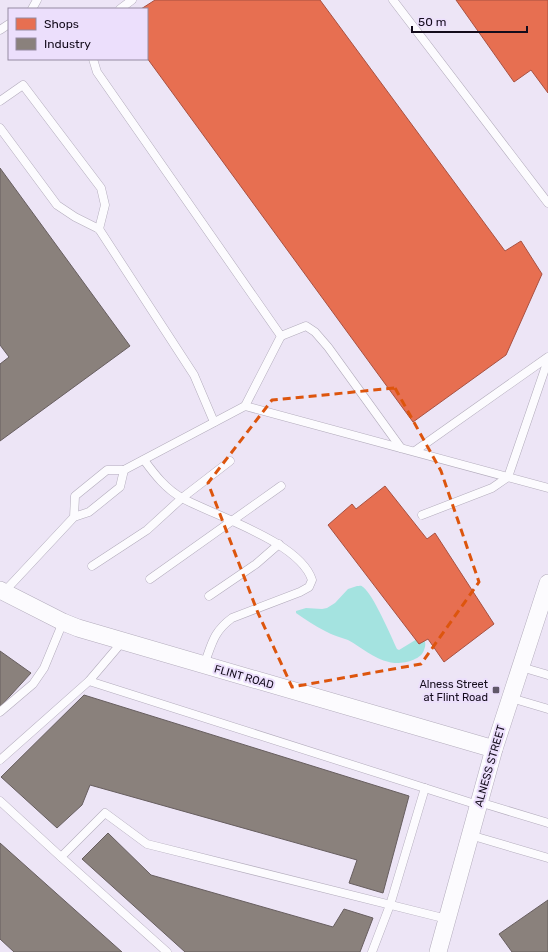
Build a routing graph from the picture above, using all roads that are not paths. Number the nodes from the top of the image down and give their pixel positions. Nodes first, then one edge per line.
1 (132, 0) edge
2 (393, 0) edge
3 (121, 8) edge
4 (93, 60) edge
5 (0, 101) edge
6 (0, 128) edge
7 (548, 202) edge
8 (99, 229) junction
9 (281, 336) junction
10 (548, 358) edge
11 (245, 406) junction
12 (214, 422) junction
13 (401, 448) junction
14 (415, 451) junction
15 (144, 460) junction
16 (230, 461) dead end
17 (124, 470) junction
18 (508, 477) junction
19 (281, 486) dead end
20 (548, 488) edge
21 (182, 498) junction
22 (422, 516) dead end
23 (74, 517) junction
24 (231, 521) junction
25 (279, 544) junction
26 (92, 566) dead end
27 (150, 579) dead end
28 (548, 583) edge
29 (2, 591) edge
30 (209, 596) dead end
31 (63, 622) junction
32 (123, 642) junction
33 (204, 665) junction
34 (521, 667) junction
35 (548, 675) edge
36 (89, 681) junction
37 (511, 698) junction
38 (548, 709) edge
39 (0, 712) edge
40 (494, 749) junction
41 (0, 760) edge
42 (425, 788) junction
43 (0, 801) edge
44 (479, 804) junction
45 (548, 823) edge
46 (470, 835) junction
47 (61, 857) junction
48 (548, 858) edge
49 (390, 905) junction
50 (447, 919) junction
51 (167, 952) edge
52 (372, 952) edge
53 (438, 952) edge

1 - 3 lane
2 - 7 lane
4 - 9 lane
5 - 8 lane
6 - 8 lane
8 - 12 lane
9 - 11 lane
9 - 13 lane
10 - 14 lane
10 - 18 lane
11 - 12 lane
11 - 13 lane
12 - 15 lane
13 - 14 lane
14 - 18 lane
15 - 17 lane
15 - 21 lane
16 - 21 lane
17 - 23 lane
17 - 23 lane
18 - 20 lane
18 - 22 lane
19 - 24 lane
21 - 24 lane
21 - 26 lane
23 - 29 lane
24 - 25 lane
24 - 27 lane
25 - 30 lane
25 - 33 lane
28 - 34 street, ALNESS STREET
29 - 31 street, FLINT ROAD
31 - 32 street, FLINT ROAD
31 - 39 lane
32 - 33 street, FLINT ROAD
32 - 36 lane
33 - 40 street, FLINT ROAD
34 - 35 lane
34 - 37 street, ALNESS STREET
36 - 41 lane
36 - 42 lane
37 - 38 lane
37 - 40 street, ALNESS STREET
40 - 44 street, ALNESS STREET
42 - 44 lane
42 - 49 lane
43 - 47 lane
44 - 45 lane
44 - 46 street, ALNESS STREET
46 - 48 lane
46 - 50 street, ALNESS STREET
47 - 49 lane
47 - 51 lane
49 - 50 lane
49 - 52 lane
50 - 53 street, ALNESS STREET

